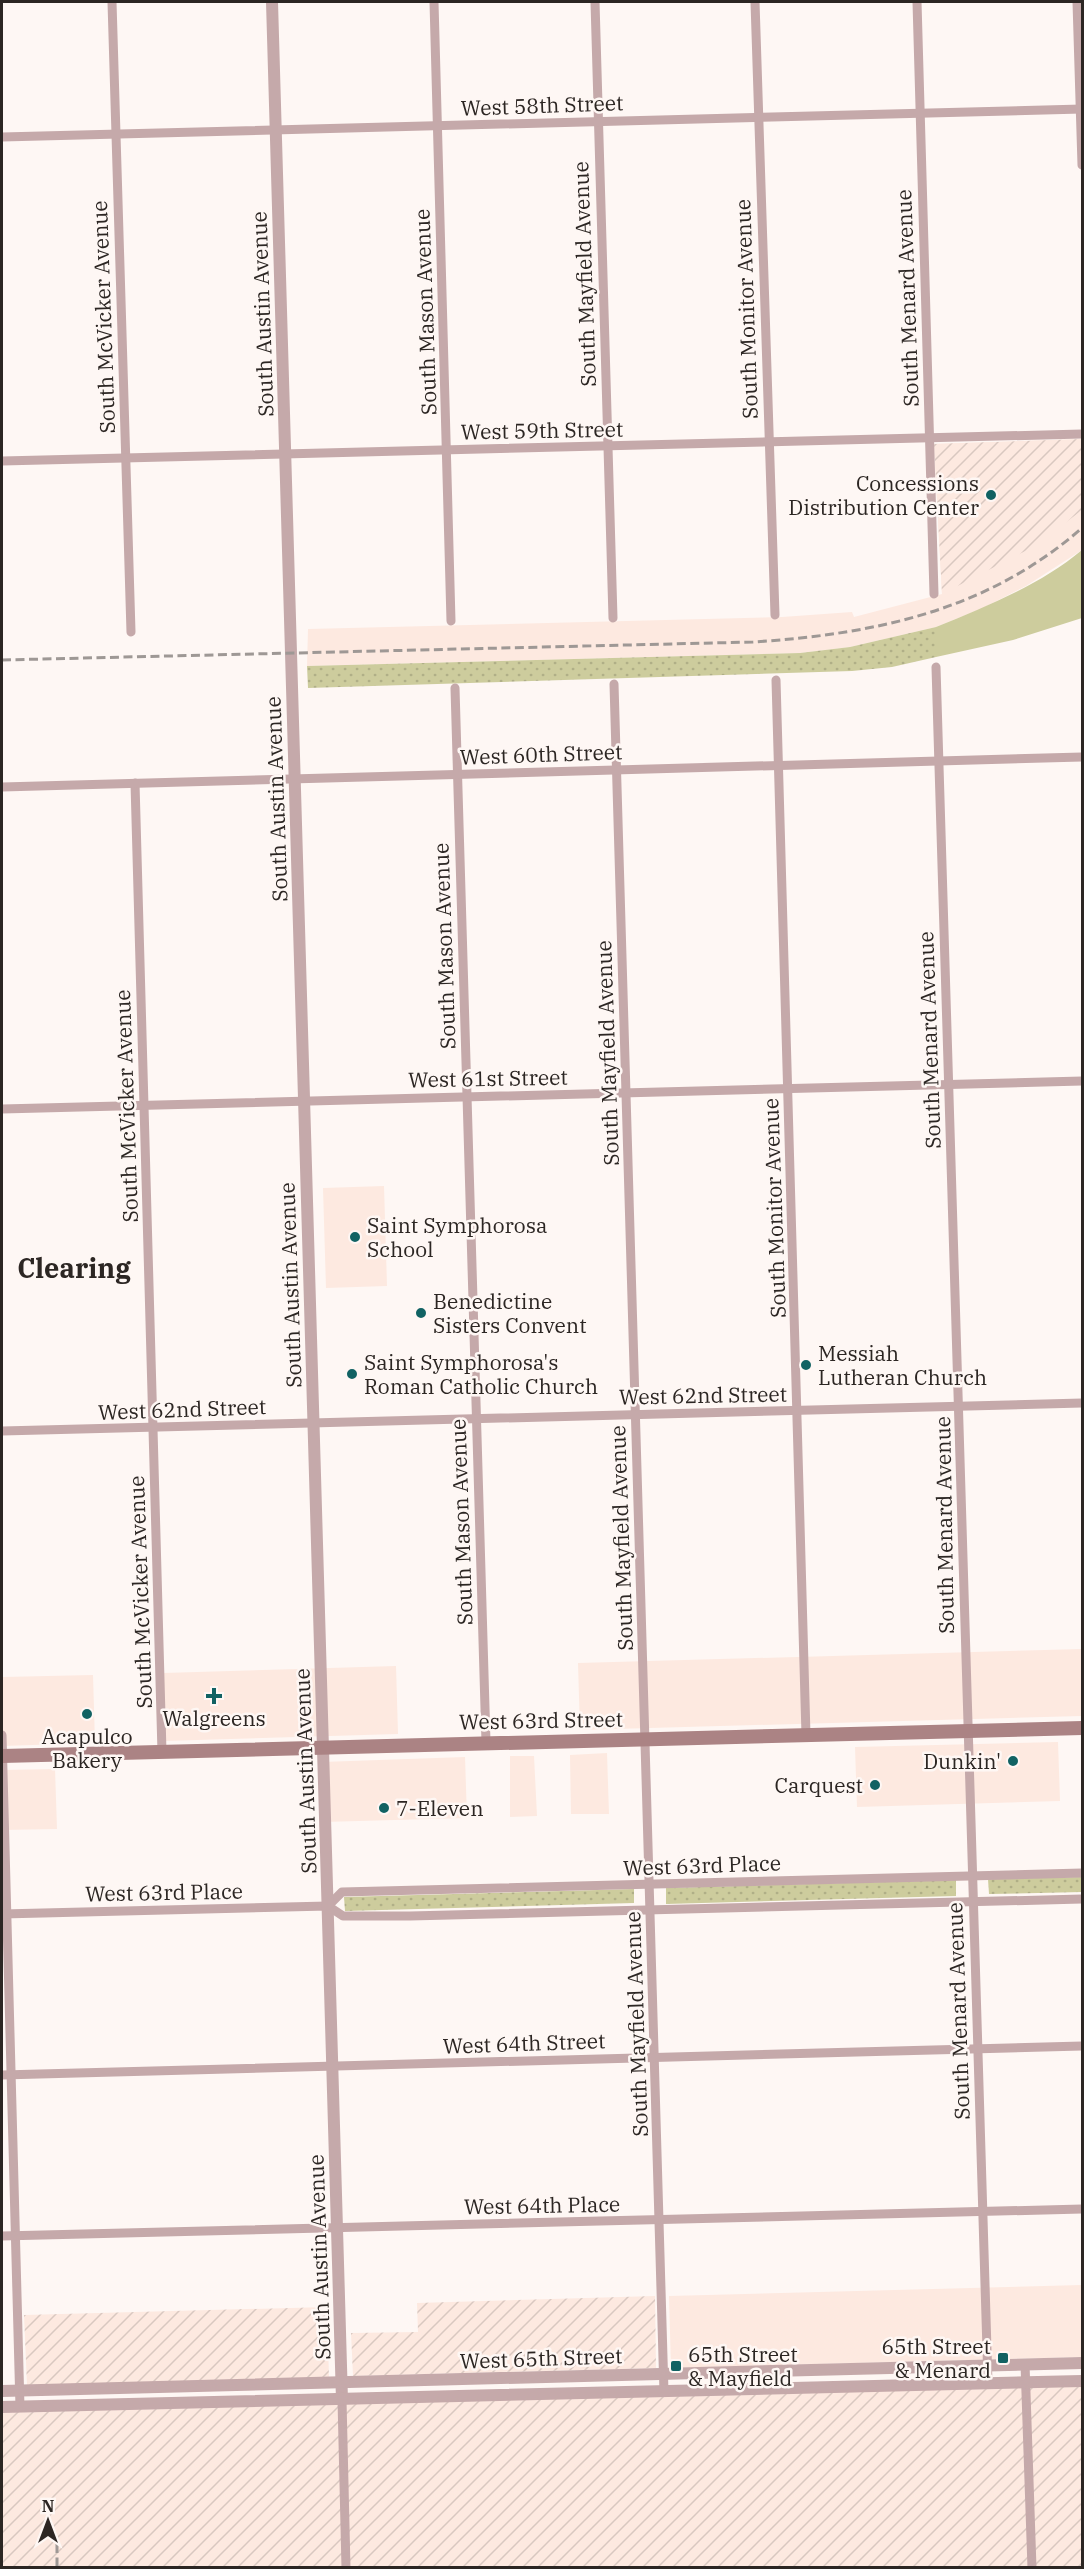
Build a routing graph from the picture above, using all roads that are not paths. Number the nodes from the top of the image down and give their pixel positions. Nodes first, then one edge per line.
1 (112, 2) edge
2 (272, 2) edge
3 (434, 2) edge
4 (595, 2) edge
5 (755, 2) edge
6 (917, 2) edge
7 (1077, 2) edge
8 (1082, 109) edge
9 (920, 113) junction
10 (758, 117) junction
11 (598, 121) junction
12 (438, 126) junction
13 (276, 130) junction
14 (116, 134) junction
15 (2, 137) edge
16 (1083, 165) edge
17 (1083, 434) edge
18 (929, 438) junction
19 (769, 442) junction
20 (608, 446) junction
21 (447, 450) junction
22 (285, 454) junction
23 (125, 458) junction
24 (2, 461) edge
25 (934, 594) dead end
26 (775, 615) dead end
27 (613, 618) dead end
28 (451, 621) dead end
29 (131, 632) dead end
30 (936, 667) dead end
31 (776, 680) dead end
32 (614, 684) dead end
33 (455, 688) dead end
34 (1083, 758) edge
35 (940, 761) junction
36 (779, 765) junction
37 (616, 769) junction
38 (456, 774) junction
39 (295, 779) junction
40 (135, 783) junction
41 (2, 787) edge
42 (1083, 1081) edge
43 (947, 1084) junction
44 (789, 1089) junction
45 (626, 1093) junction
46 (466, 1097) junction
47 (304, 1101) junction
48 (144, 1106) junction
49 (2, 1109) edge
50 (1083, 1403) edge
51 (959, 1406) junction
52 (797, 1411) junction
53 (636, 1415) junction
54 (476, 1419) junction
55 (314, 1423) junction
56 (153, 1427) junction
57 (2, 1431) edge
58 (1083, 1728) edge
59 (967, 1731) junction
60 (2, 1735) edge
61 (806, 1735) junction
62 (645, 1738) junction
63 (486, 1742) junction
64 (323, 1747) junction
65 (162, 1752) junction
66 (2, 1756) edge
67 (1083, 1873) edge
68 (972, 1876) junction
69 (649, 1885) junction
70 (1083, 1899) edge
71 (973, 1901) junction
72 (328, 1906) junction
73 (650, 1910) junction
74 (4, 1914) edge
75 (1083, 2046) edge
76 (977, 2049) junction
77 (655, 2058) junction
78 (333, 2067) junction
79 (6, 2075) edge
80 (1083, 2209) edge
81 (982, 2211) junction
82 (659, 2220) junction
83 (338, 2228) junction
84 (2, 2236) edge
85 (15, 2236) junction
86 (1083, 2363) edge
87 (1025, 2364) junction
88 (987, 2366) junction
89 (664, 2374) junction
90 (1083, 2381) edge
91 (1026, 2382) junction
92 (342, 2383) junction
93 (988, 2383) junction
94 (108, 2388) junction
95 (19, 2390) junction
96 (2, 2391) edge
97 (664, 2392) junction
98 (342, 2400) junction
99 (109, 2405) junction
100 (20, 2407) junction
101 (2, 2408) edge
102 (346, 2568) edge
103 (1032, 2568) edge

1 - 14 street, South McVicker Avenue
2 - 13 street, South Austin Avenue
3 - 12 street, South Mason Avenue
4 - 11 street, South Mayfield Avenue
5 - 10 street, South Monitor Avenue
6 - 9 street, South Menard Avenue
7 - 8 street
8 - 9 street, West 58th Street
8 - 16 street
9 - 10 street, West 58th Street
9 - 18 street, South Menard Avenue
10 - 11 street, West 58th Street
10 - 19 street, South Monitor Avenue
11 - 12 street, West 58th Street
11 - 20 street, South Mayfield Avenue
12 - 13 street, West 58th Street
12 - 21 street, South Mason Avenue
13 - 14 street, West 58th Street
13 - 22 street, South Austin Avenue
14 - 15 street, West 58th Street
14 - 23 street, South McVicker Avenue
17 - 18 street, West 59th Street
18 - 19 street, West 59th Street
18 - 25 street, South Menard Avenue
19 - 20 street, West 59th Street
19 - 26 street, South Monitor Avenue
20 - 21 street, West 59th Street
20 - 27 street, South Mayfield Avenue
21 - 22 street, West 59th Street
21 - 28 street, South Mason Avenue
22 - 23 street, West 59th Street
22 - 39 street, South Austin Avenue
23 - 24 street, West 59th Street
23 - 29 street, South McVicker Avenue
30 - 35 street, South Menard Avenue
31 - 36 street, South Monitor Avenue
32 - 37 street, South Mayfield Avenue
33 - 38 street, South Mason Avenue
34 - 35 street, West 60th Street
35 - 36 street, West 60th Street
35 - 43 street, South Menard Avenue
36 - 37 street, West 60th Street
36 - 44 street, South Monitor Avenue
37 - 38 street, West 60th Street
37 - 45 street, South Mayfield Avenue
38 - 39 street, West 60th Street
38 - 46 street, South Mason Avenue
39 - 40 street, West 60th Street
39 - 47 street, South Austin Avenue
40 - 41 street, West 60th Street
40 - 48 street, South McVicker Avenue
42 - 43 street, West 61st Street
43 - 44 street, West 61st Street
43 - 51 street, South Menard Avenue
44 - 45 street, West 61st Street
44 - 52 street, South Monitor Avenue
45 - 46 street, West 61st Street
45 - 53 street, South Mayfield Avenue
46 - 47 street, West 61st Street
46 - 54 street, South Mason Avenue
47 - 48 street, West 61st Street
47 - 55 street, South Austin Avenue
48 - 49 street, West 61st Street
48 - 56 street, South McVicker Avenue
50 - 51 street, West 62nd Street
51 - 52 street, West 62nd Street
51 - 59 street, South Menard Avenue
52 - 53 street, West 62nd Street
52 - 61 street, South Monitor Avenue
53 - 54 street, West 62nd Street
53 - 62 street, South Mayfield Avenue
54 - 55 street, West 62nd Street
54 - 63 street, South Mason Avenue
55 - 56 street, West 62nd Street
55 - 64 street, South Austin Avenue
56 - 57 street, West 62nd Street
56 - 65 street, South McVicker Avenue
58 - 59 main road, West 63rd Street
59 - 61 main road, West 63rd Street
59 - 68 street, South Menard Avenue
60 - 66 street
61 - 62 main road, West 63rd Street
62 - 63 main road, West 63rd Street
62 - 69 street, South Mayfield Avenue
63 - 64 main road, West 63rd Street
64 - 65 main road, West 63rd Street
64 - 72 street, South Austin Avenue
65 - 66 main road, West 63rd Street
66 - 74 street
67 - 68 street, West 63rd Place
68 - 69 street, West 63rd Place
68 - 71 street, South Menard Avenue
69 - 72 street, West 63rd Place
69 - 73 street, South Mayfield Avenue
70 - 71 street, West 63rd Place
71 - 73 street, West 63rd Place
71 - 76 street, South Menard Avenue
72 - 73 street, West 63rd Place
72 - 74 street, West 63rd Place
72 - 78 street, South Austin Avenue
73 - 77 street, South Mayfield Avenue
74 - 79 street
75 - 76 street, West 64th Street
76 - 77 street, West 64th Street
76 - 81 street, South Menard Avenue
77 - 78 street, West 64th Street
77 - 82 street, South Mayfield Avenue
78 - 79 street, West 64th Street
78 - 83 street, South Austin Avenue
79 - 85 street
80 - 81 street, West 64th Place
81 - 82 street, West 64th Place
81 - 88 street, South Menard Avenue
82 - 83 street, West 64th Place
82 - 89 street, South Mayfield Avenue
83 - 85 street, West 64th Place
83 - 92 street, South Austin Avenue
84 - 85 street, West 64th Place
85 - 95 street
86 - 87 street, West 65th Street
87 - 88 street, West 65th Street
87 - 91 street
88 - 89 street, West 65th Street
88 - 93 street, South Menard Avenue
89 - 92 street, West 65th Street
89 - 97 street, South Mayfield Avenue
90 - 91 street, West 65th Street
91 - 93 street, West 65th Street
91 - 103 street
92 - 94 street, West 65th Street
92 - 98 street, South Austin Avenue
93 - 97 street, West 65th Street
94 - 95 street, West 65th Street
94 - 99 street
95 - 96 street, West 65th Street
95 - 100 street
97 - 98 street, West 65th Street
98 - 99 street, West 65th Street
98 - 102 street, South Austin Avenue
99 - 100 street, West 65th Street
100 - 101 street, West 65th Street

